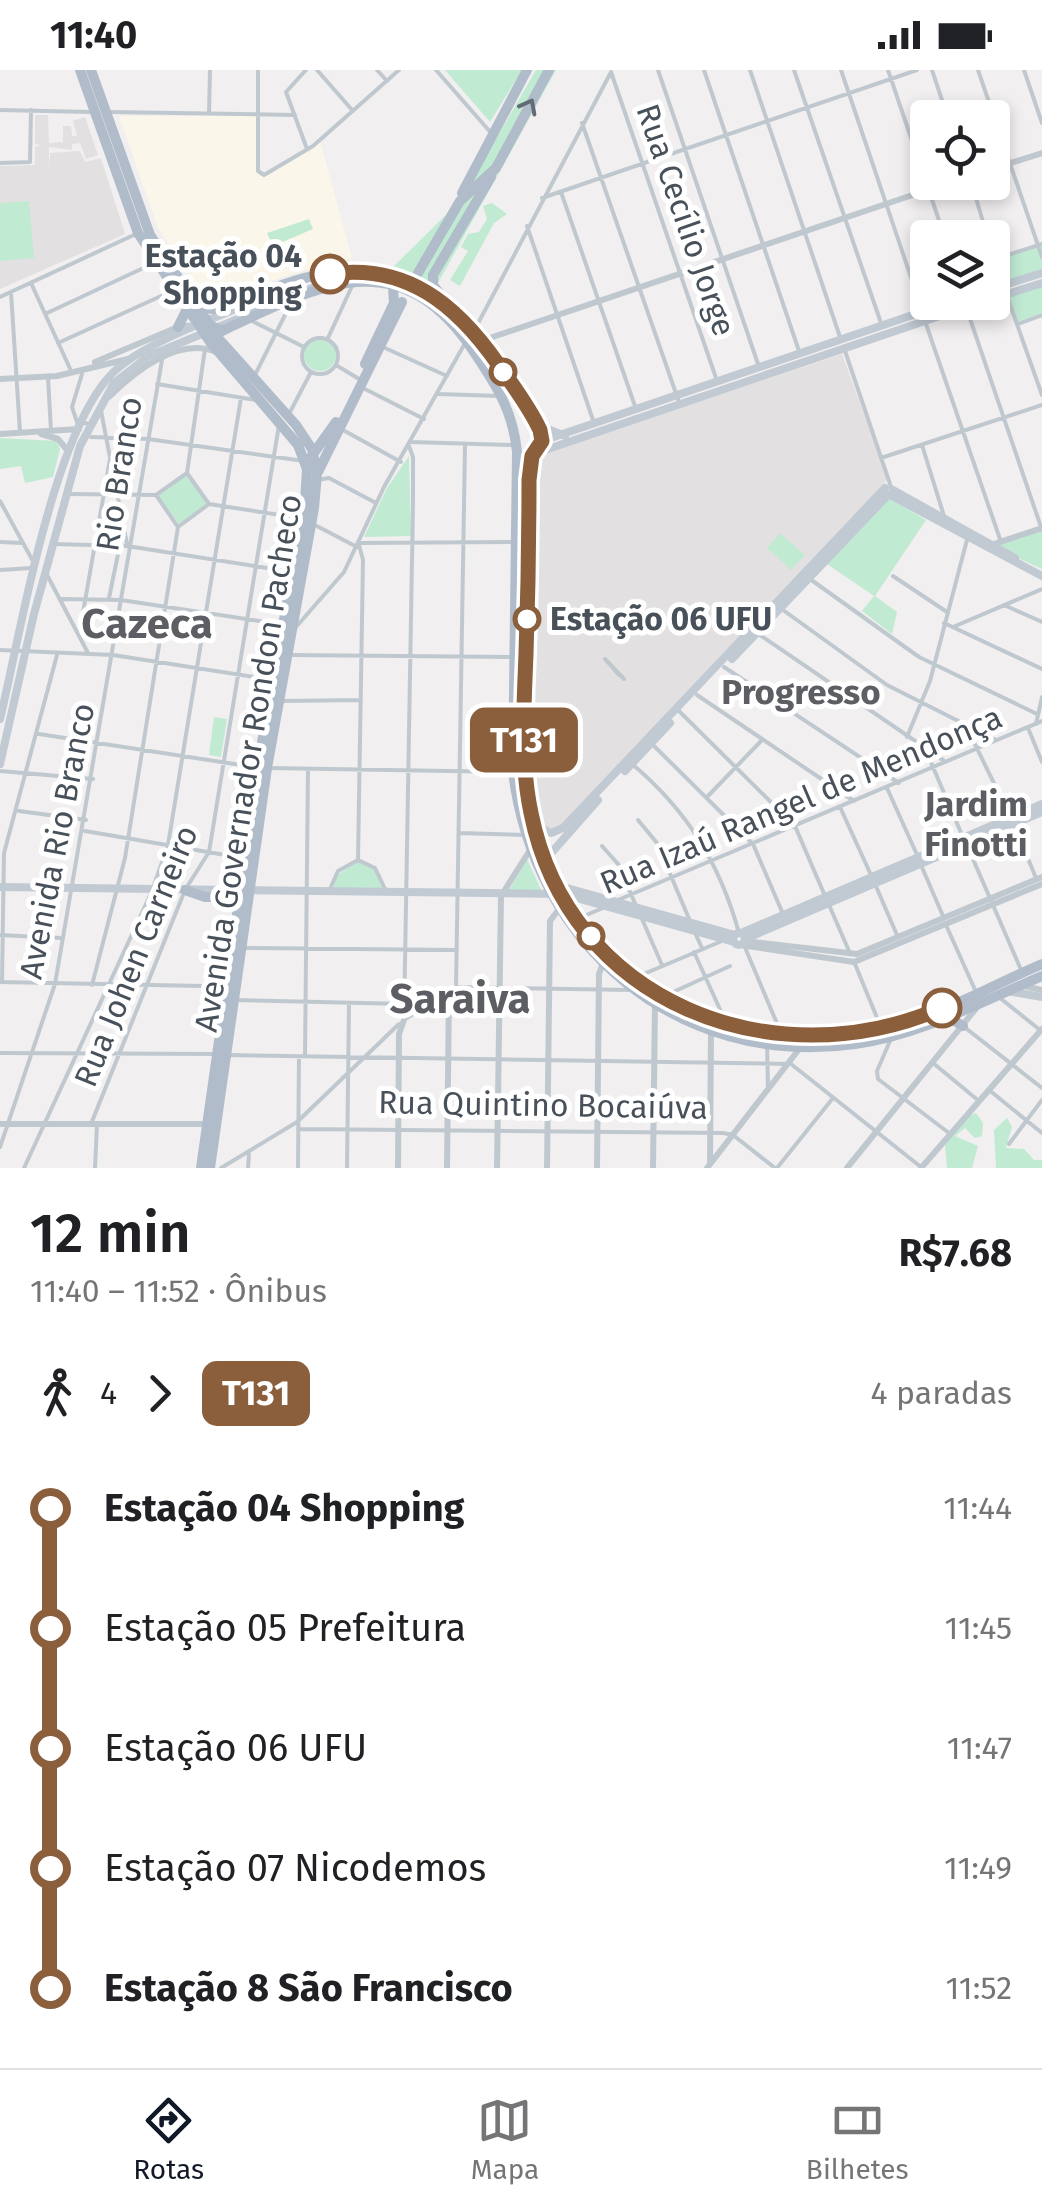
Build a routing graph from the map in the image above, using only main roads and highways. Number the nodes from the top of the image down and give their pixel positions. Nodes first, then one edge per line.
1 (80, 70) edge
2 (527, 70) edge
3 (549, 70) edge
4 (93, 72) edge
5 (509, 104) junction
6 (103, 112) junction
7 (504, 154) junction
8 (496, 168) junction
9 (1042, 273) edge
10 (317, 281) junction
11 (1042, 283) edge
12 (407, 287) junction
13 (1010, 288) edge
14 (1010, 289) edge
15 (287, 294) junction
16 (233, 304) junction
17 (448, 304) junction
18 (193, 313) junction
19 (245, 320) junction
20 (913, 320) edge
21 (915, 320) edge
22 (173, 329) road end
23 (227, 329) junction
24 (213, 331) junction
25 (470, 338) junction
26 (855, 340) junction
27 (842, 344) junction
28 (224, 352) junction
29 (133, 360) junction
30 (361, 380) junction
31 (678, 400) junction
32 (282, 421) junction
33 (514, 423) junction
34 (537, 423) junction
35 (565, 436) junction
36 (516, 449) junction
37 (537, 450) junction
38 (307, 459) junction
39 (318, 477) junction
40 (889, 490) junction
41 (56, 491) junction
42 (67, 494) junction
43 (304, 520) junction
44 (967, 536) junction
45 (1042, 573) edge
46 (778, 606) junction
47 (288, 627) junction
48 (22, 651) junction
49 (520, 657) junction
50 (520, 674) junction
51 (678, 710) junction
52 (1, 712) edge
53 (0, 767) edge
54 (262, 768) junction
55 (597, 797) junction
56 (1042, 804) edge
57 (1042, 812) edge
58 (1012, 821) junction
59 (533, 823) junction
60 (545, 860) junction
61 (2, 888) edge
62 (185, 890) junction
63 (555, 894) junction
64 (240, 897) junction
65 (827, 899) junction
66 (739, 939) junction
67 (1042, 964) edge
68 (1042, 976) edge
69 (1022, 978) junction
70 (635, 984) junction
71 (1002, 993) junction
72 (1042, 993) edge
73 (978, 997) junction
74 (660, 1001) junction
75 (946, 1016) junction
76 (963, 1026) road end
77 (886, 1033) junction
78 (803, 1042) junction
79 (223, 1054) junction
80 (201, 1168) edge
81 (210, 1168) edge

1 - 6 main road, Avenida Governador Rondon Pacheco
2 - 5 main road
7 -> 3 main road
4 - 6 main road, Avenida Governador Rondon Pacheco
5 - 7 main road
5 - 12 main road
6 - 18 main road, Avenida Governador Rondon Pacheco
6 - 18 main road, Avenida Governador Rondon Pacheco
7 - 8 main road
8 - 12 main road
8 - 17 main road
9 - 13 main road
10 - 12 main road
10 - 12 main road
10 - 15 main road
10 - 16 main road
11 - 14 main road
12 - 17 main road
12 - 25 main road
12 - 30 main road
12 - 30 main road
12 - 30 main road
15 - 19 main road
15 - 29 main road
16 - 18 main road
16 - 19 main road
17 - 25 main road
18 - 22 main road
18 - 24 main road
18 - 28 main road, Avenida Governador Rondon Pacheco
19 - 23 main road
20 - 26 main road
21 - 26 main road
23 - 24 main road
23 - 28 main road
24 - 28 main road, Avenida Governador Rondon Pacheco
25 - 33 main road
25 - 34 main road
26 - 27 main road
27 - 31 main road
27 - 31 main road
28 - 32 main road, Avenida Governador Rondon Pacheco
28 - 32 main road, Avenida Governador Rondon Pacheco
29 - 41 main road
29 - 42 main road
30 - 38 main road
30 - 39 main road
31 - 35 main road
31 - 37 main road
32 - 38 main road, Avenida Governador Rondon Pacheco
33 - 34 main road
33 - 36 main road
34 - 35 main road
34 - 37 main road
35 - 37 main road
36 - 37 main road
36 - 49 main road
37 - 49 main road
38 - 39 main road, Avenida Governador Rondon Pacheco
38 - 43 main road, Avenida Governador Rondon Pacheco
39 - 43 main road, Avenida Governador Rondon Pacheco
40 - 44 main road
40 - 44 main road
40 - 46 main road
40 - 46 main road
41 - 42 main road
41 - 48 main road
42 - 48 main road
43 - 47 main road, Avenida Governador Rondon Pacheco
43 - 47 main road, Avenida Governador Rondon Pacheco
44 - 45 main road
46 - 51 main road
46 - 51 main road
47 - 54 main road, Avenida Governador Rondon Pacheco
47 - 54 main road, Avenida Governador Rondon Pacheco
48 - 52 main road
48 - 53 main road
49 - 50 main road
50 - 59 main road
50 - 63 main road
51 - 55 main road
51 - 55 main road
54 - 64 main road, Avenida Governador Rondon Pacheco
54 - 79 main road, Avenida Governador Rondon Pacheco
55 - 59 main road
55 - 60 main road
56 - 58 main road
57 - 58 main road
58 - 65 main road
59 - 60 main road
60 - 63 main road
61 - 62 main road
62 - 63 main road
62 - 64 main road
63 - 66 main road
63 - 70 main road
63 - 70 main road
64 - 79 main road, Avenida Governador Rondon Pacheco
65 - 66 main road
65 - 66 main road
67 - 69 main road
68 - 69 main road
69 - 71 main road
69 - 73 main road
70 - 74 main road
71 - 72 main road
71 - 73 main road
73 - 75 main road
73 - 77 main road
74 - 78 main road
74 - 78 main road
75 - 76 main road
75 - 77 main road
77 - 78 main road
79 - 80 main road, Avenida Governador Rondon Pacheco
79 - 81 main road, Avenida Governador Rondon Pacheco

